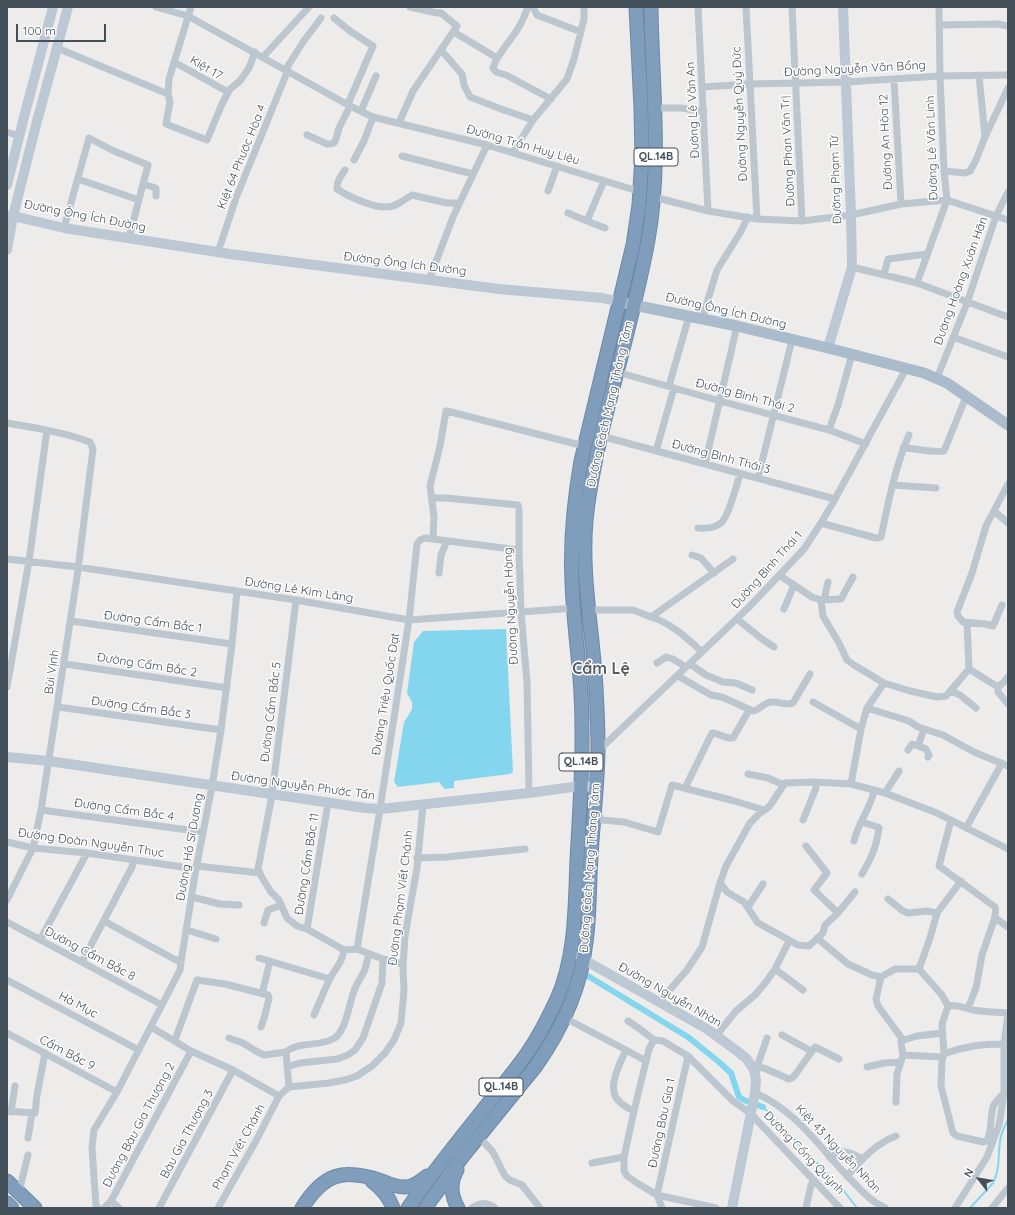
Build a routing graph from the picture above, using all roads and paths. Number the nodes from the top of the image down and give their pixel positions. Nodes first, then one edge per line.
1 (53, 7) edge
2 (68, 7) edge
3 (156, 7) edge
4 (191, 7) edge
5 (309, 7) edge
6 (410, 7) edge
7 (528, 7) edge
8 (533, 7) edge
9 (584, 7) edge
10 (636, 7) edge
11 (651, 7) edge
12 (698, 7) edge
13 (746, 7) edge
14 (792, 7) edge
15 (843, 7) edge
16 (939, 7) edge
17 (443, 10) edge
18 (188, 16) junction
19 (321, 18) dead end
20 (334, 18) dead end
21 (939, 25) junction
22 (1008, 26) edge
23 (454, 32) junction
24 (581, 32) junction
25 (57, 48) junction
26 (441, 50) junction
27 (255, 52) junction
28 (263, 57) junction
29 (497, 58) junction
30 (174, 62) junction
31 (287, 70) junction
32 (1008, 74) edge
33 (376, 76) dead end
34 (940, 76) junction
35 (979, 76) junction
36 (894, 79) junction
37 (846, 82) junction
38 (796, 83) junction
39 (750, 84) junction
40 (703, 87) junction
41 (1008, 88) edge
42 (228, 92) junction
43 (168, 94) junction
44 (551, 99) junction
45 (349, 105) junction
46 (654, 108) junction
47 (361, 111) junction
48 (704, 112) junction
49 (373, 117) junction
50 (533, 120) junction
51 (399, 123) junction
52 (7, 132) edge
53 (306, 135) dead end
54 (19, 136) junction
55 (985, 137) junction
56 (486, 145) junction
57 (513, 152) junction
58 (402, 156) dead end
59 (354, 160) dead end
60 (556, 166) junction
61 (345, 170) dead end
62 (944, 171) junction
63 (473, 174) junction
64 (78, 179) junction
65 (604, 181) junction
66 (143, 184) junction
67 (7, 185) edge
68 (548, 191) dead end
69 (641, 192) junction
70 (1008, 192) edge
71 (156, 196) dead end
72 (654, 197) junction
73 (139, 200) junction
74 (947, 200) junction
75 (459, 203) junction
76 (900, 204) junction
77 (708, 211) junction
78 (568, 213) dead end
79 (851, 215) junction
80 (10, 216) edge
81 (996, 216) junction
82 (748, 217) junction
83 (756, 219) junction
84 (1008, 220) edge
85 (587, 221) junction
86 (802, 221) junction
87 (64, 228) junction
88 (605, 228) dead end
89 (129, 238) junction
90 (7, 250) edge
91 (218, 252) junction
92 (927, 254) junction
93 (852, 267) junction
94 (884, 275) junction
95 (429, 280) junction
96 (917, 283) junction
97 (619, 302) junction
98 (967, 302) junction
99 (634, 304) junction
100 (689, 316) junction
101 (1008, 317) edge
102 (702, 319) junction
103 (737, 326) junction
104 (953, 337) junction
105 (792, 340) junction
106 (828, 348) junction
107 (852, 354) junction
108 (1008, 357) edge
109 (906, 369) junction
110 (617, 372) junction
111 (937, 378) junction
112 (671, 387) junction
113 (966, 397) junction
114 (720, 401) junction
115 (774, 415) junction
116 (7, 423) edge
117 (1008, 425) edge
118 (47, 430) junction
119 (829, 430) junction
120 (909, 435) dead end
121 (600, 436) junction
122 (866, 444) junction
123 (584, 446) junction
124 (903, 448) junction
125 (656, 451) junction
126 (705, 464) junction
127 (740, 474) junction
128 (758, 478) junction
129 (1008, 484) edge
130 (893, 485) junction
131 (936, 488) dead end
132 (432, 498) junction
133 (836, 499) junction
134 (994, 511) junction
135 (822, 523) junction
136 (1008, 523) edge
137 (698, 528) dead end
138 (433, 539) junction
139 (447, 540) junction
140 (519, 550) junction
141 (692, 555) dead end
142 (733, 558) dead end
143 (7, 559) edge
144 (29, 561) junction
145 (78, 567) junction
146 (714, 572) junction
147 (440, 573) dead end
148 (779, 575) junction
149 (853, 577) dead end
150 (828, 582) dead end
151 (794, 585) junction
152 (237, 591) junction
153 (296, 600) junction
154 (823, 600) junction
155 (1002, 605) dead end
156 (574, 608) junction
157 (588, 609) junction
158 (784, 609) dead end
159 (521, 612) junction
160 (651, 617) junction
161 (737, 619) junction
162 (408, 620) junction
163 (70, 622) junction
164 (967, 622) junction
165 (232, 644) junction
166 (774, 647) dead end
167 (702, 652) junction
168 (657, 663) dead end
169 (64, 664) junction
170 (688, 666) junction
171 (969, 669) junction
172 (810, 674) dead end
173 (678, 676) junction
174 (1008, 676) edge
175 (884, 683) junction
176 (7, 687) edge
177 (998, 687) junction
178 (227, 688) junction
179 (752, 690) dead end
180 (951, 691) junction
181 (813, 702) dead end
182 (1008, 704) edge
183 (58, 707) junction
184 (867, 708) junction
185 (976, 708) dead end
186 (749, 710) junction
187 (861, 728) junction
188 (924, 729) junction
189 (221, 730) junction
190 (918, 746) junction
191 (908, 750) dead end
192 (598, 751) junction
193 (7, 757) edge
194 (928, 757) dead end
195 (49, 762) junction
196 (1005, 765) edge
197 (899, 771) dead end
198 (748, 774) dead end
199 (816, 782) junction
200 (785, 784) junction
201 (851, 784) junction
202 (212, 786) junction
203 (580, 786) junction
204 (596, 787) junction
205 (685, 788) junction
206 (874, 790) junction
207 (529, 793) junction
208 (885, 793) junction
209 (272, 795) junction
210 (328, 803) junction
211 (423, 805) junction
212 (380, 809) junction
213 (41, 810) junction
214 (595, 810) junction
215 (764, 810) junction
216 (803, 820) dead end
217 (951, 820) junction
218 (861, 822) junction
219 (966, 828) junction
220 (203, 832) junction
221 (854, 841) dead end
222 (7, 842) edge
223 (806, 846) dead end
224 (33, 848) junction
225 (1008, 848) edge
226 (525, 849) dead end
227 (88, 854) junction
228 (417, 858) junction
229 (134, 861) junction
230 (196, 868) junction
231 (260, 873) junction
232 (862, 874) dead end
233 (961, 881) junction
234 (720, 883) junction
235 (763, 884) dead end
236 (855, 892) dead end
237 (192, 897) junction
238 (888, 899) dead end
239 (7, 900) edge
240 (240, 905) dead end
241 (281, 905) junction
242 (748, 907) junction
243 (838, 913) junction
244 (937, 913) junction
245 (995, 917) junction
246 (104, 921) junction
247 (7, 922) edge
248 (264, 923) dead end
249 (1008, 927) edge
250 (307, 929) junction
251 (187, 930) junction
252 (817, 938) junction
253 (216, 939) dead end
254 (40, 940) junction
255 (789, 941) junction
256 (357, 949) junction
257 (344, 950) junction
258 (570, 952) junction
259 (369, 954) junction
260 (584, 957) junction
261 (259, 958) dead end
262 (383, 959) junction
263 (270, 961) junction
264 (82, 962) junction
265 (182, 962) junction
266 (403, 964) junction
267 (919, 969) junction
268 (775, 970) junction
269 (881, 977) junction
270 (330, 979) junction
271 (7, 980) edge
272 (803, 990) dead end
273 (262, 994) junction
274 (659, 1002) junction
275 (162, 1005) junction
276 (948, 1006) junction
277 (968, 1008) junction
278 (1008, 1014) edge
279 (314, 1015) dead end
280 (565, 1018) junction
281 (628, 1021) dead end
282 (151, 1027) junction
283 (261, 1028) dead end
284 (7, 1033) edge
285 (942, 1033) junction
286 (782, 1035) dead end
287 (716, 1036) junction
288 (229, 1038) dead end
289 (767, 1038) dead end
290 (174, 1040) junction
291 (654, 1040) junction
292 (903, 1040) junction
293 (1004, 1044) junction
294 (813, 1049) junction
295 (139, 1050) junction
296 (626, 1050) junction
297 (191, 1051) junction
298 (286, 1052) junction
299 (45, 1053) junction
300 (903, 1055) junction
301 (943, 1055) junction
302 (688, 1056) junction
303 (839, 1058) dead end
304 (646, 1061) junction
305 (901, 1062) junction
306 (287, 1067) junction
307 (755, 1067) junction
308 (867, 1067) dead end
309 (233, 1070) junction
310 (15, 1086) dead end
311 (289, 1087) junction
312 (117, 1092) junction
313 (1006, 1092) edge
314 (755, 1095) junction
315 (279, 1096) junction
316 (896, 1102) dead end
317 (634, 1111) junction
318 (9, 1112) edge
319 (752, 1112) junction
320 (33, 1113) junction
321 (896, 1136) dead end
322 (479, 1137) junction
323 (28, 1138) dead end
324 (28, 1154) dead end
325 (463, 1156) junction
326 (624, 1157) junction
327 (830, 1158) junction
328 (863, 1159) junction
329 (592, 1163) dead end
330 (437, 1168) junction
331 (366, 1176) junction
332 (847, 1176) junction
333 (814, 1180) junction
334 (7, 1181) edge
335 (1008, 1188) edge
336 (19, 1192) junction
337 (657, 1195) junction
338 (112, 1201) junction
339 (7, 1203) edge
340 (12, 1208) edge
341 (35, 1208) edge
342 (98, 1208) edge
343 (104, 1208) edge
344 (119, 1208) edge
345 (159, 1208) edge
346 (218, 1208) edge
347 (302, 1208) edge
348 (393, 1208) edge
349 (408, 1208) edge
350 (425, 1208) edge
351 (458, 1208) edge
352 (472, 1208) edge
353 (495, 1208) edge
354 (540, 1208) edge
355 (662, 1208) edge
356 (716, 1208) edge
357 (732, 1208) edge
358 (806, 1208) edge
359 (840, 1208) edge
360 (885, 1208) edge
361 (955, 1208) edge
362 (992, 1208) edge

1 - 54 street
2 - 25 street
3 - 18 street, Đường Trần Huy Liệu
4 - 18 street
5 - 28 street
6 - 17 street
7 - 29 street
8 - 24 street
9 - 24 street
10 - 69 highway, Đường Cách Mạng Tháng Tám / QL.14B
11 - 46 highway, Đường Cách Mạng Tháng Tám / QL.14B
12 - 40 street, Đường Lê Văn An
13 - 39 street, Đường Nguyễn Quý Đức
14 - 38 street, Đường Phan Văn Trị
15 - 37 street, Đường Phạm Tứ
16 - 21 street, Đường Lê Văn Linh
17 - 23 street
18 - 27 street, Đường Trần Huy Liệu
18 - 30 street
19 - 31 street, Kiệt 64 Phước Hòa 4
20 - 45 street
21 - 22 street
21 - 34 street, Đường Lê Văn Linh
23 - 26 street
23 - 29 street
24 - 44 street
25 - 43 street
25 - 80 street
26 - 50 street
26 - 51 street
27 - 28 street, Đường Trần Huy Liệu
27 - 42 street
28 - 31 street, Đường Trần Huy Liệu
29 - 44 street
30 - 42 street, Kiệt 17
30 - 43 street
31 - 45 street, Đường Trần Huy Liệu
31 - 91 street, Kiệt 64 Phước Hòa 4
32 - 35 street, Đường Nguyễn Văn Bổng
33 - 47 street
34 - 35 street, Đường Nguyễn Văn Bổng
34 - 36 street, Đường Nguyễn Văn Bổng
34 - 62 street, Đường Lê Văn Linh
35 - 55 street
36 - 37 street, Đường Nguyễn Văn Bổng
36 - 76 street, Đường An Hòa 12
37 - 38 street, Đường Nguyễn Văn Bổng
37 - 79 street, Đường Phạm Tứ
38 - 39 street, Đường Nguyễn Văn Bổng
38 - 86 street, Đường Phan Văn Trị
39 - 40 street, Đường Nguyễn Văn Bổng
39 - 83 street, Đường Nguyễn Quý Đức
40 - 48 street, Đường Lê Văn An
41 - 55 street
42 - 43 street
44 - 50 street
45 - 47 street, Đường Trần Huy Liệu
45 - 53 street
46 - 48 street
46 - 72 highway, Đường Cách Mạng Tháng Tám / QL.14B
47 - 49 street, Đường Trần Huy Liệu
48 - 77 street, Đường Lê Văn An
49 - 51 street, Đường Trần Huy Liệu
49 - 59 street
50 - 57 street
51 - 56 street, Đường Trần Huy Liệu
52 - 54 street
54 - 67 street
55 - 62 street
56 - 57 street, Đường Trần Huy Liệu
56 - 63 street
57 - 60 street, Đường Trần Huy Liệu
58 - 63 street
60 - 65 street, Đường Trần Huy Liệu
60 - 68 street
61 - 75 street
62 - 74 street, Đường Lê Văn Linh
63 - 75 street
64 - 66 street
64 - 73 street
64 - 87 street
65 - 69 street, Đường Trần Huy Liệu
65 - 85 street
66 - 71 street
66 - 73 street
69 - 97 highway, Đường Cách Mạng Tháng Tám / QL.14B
70 - 81 street, Đường Hoàng Xuân Hãn
72 - 77 street
72 - 99 highway, Đường Cách Mạng Tháng Tám / QL.14B
73 - 89 street
74 - 76 street
74 - 81 street
74 - 92 street, Đường Lê Văn Linh
75 - 95 street
76 - 79 street
77 - 82 street
78 - 85 street
79 - 86 street
79 - 93 street, Đường Phạm Tứ
80 - 87 street, Đường Ông Ích Đường
80 - 90 street
81 - 84 street
81 - 98 street, Đường Hoàng Xuân Hãn
82 - 83 street
82 - 102 street
83 - 86 street
85 - 88 street
87 - 89 street, Đường Ông Ích Đường
89 - 91 street, Đường Ông Ích Đường
91 - 95 street, Đường Ông Ích Đường
92 - 94 street
92 - 96 street, Đường Lê Văn Linh
93 - 94 street
93 - 106 street, Đường Phạm Tứ
94 - 96 street
95 - 97 street, Đường Ông Ích Đường
96 - 98 street
97 - 99 main road, Đường Ông Ích Đường
97 - 123 highway, Đường Cách Mạng Tháng Tám / QL.14B
98 - 101 street
98 - 104 street, Đường Hoàng Xuân Hãn
99 - 100 main road, Đường Ông Ích Đường
99 - 110 highway, Đường Cách Mạng Tháng Tám / QL.14B
100 - 102 main road, Đường Ông Ích Đường
100 - 112 street
102 - 103 main road, Đường Ông Ích Đường
103 - 105 main road, Đường Ông Ích Đường
103 - 114 street
104 - 108 street
104 - 111 street, Đường Hoàng Xuân Hãn
105 - 106 main road, Đường Ông Ích Đường
105 - 115 street, Đường Ông Ích Đường
106 - 107 main road, Đường Ông Ích Đường
107 - 109 main road, Đường Ông Ích Đường
107 - 119 street
109 - 111 main road, Đường Ông Ích Đường
109 - 122 street, Đường Bình Thái 1
110 - 112 street, Đường Bình Thái 2
110 - 121 highway, Đường Cách Mạng Tháng Tám / QL.14B
111 - 113 main road, Đường Ông Ích Đường
112 - 114 street, Đường Bình Thái 2
112 - 125 street
113 - 117 main road, Đường Ông Ích Đường
113 - 124 street
114 - 115 street, Đường Bình Thái 2
114 - 126 street
115 - 119 street, Đường Bình Thái 2
115 - 128 street, Đường Ông Ích Đường
116 - 118 street
118 - 144 street
118 - 145 street, Bùi Vịnh
119 - 122 street, Đường Bình Thái 2
120 - 124 street
121 - 125 street, Đường Bình Thái 3
121 - 157 highway, Đường Cách Mạng Tháng Tám / QL.14B
122 - 133 street, Đường Bình Thái 1
123 - 132 street
123 - 156 highway, Đường Cách Mạng Tháng Tám / QL.14B
124 - 130 street
125 - 126 street, Đường Bình Thái 3
126 - 127 street, Đường Bình Thái 3
127 - 128 street, Đường Bình Thái 3
127 - 137 street
128 - 133 street, Đường Bình Thái 3
129 - 134 street
130 - 131 street
130 - 135 street
132 - 138 street
132 - 140 street, Đường Nguyễn Hàng
133 - 135 street, Đường Bình Thái 1
134 - 136 street
134 - 164 street
135 - 148 street, Đường Bình Thái 1
138 - 139 street, Đường Triệu Quốc Đạt
138 - 162 street, Đường Triệu Quốc Đạt
139 - 140 street, Đường Triệu Quốc Đạt
139 - 147 street
140 - 159 street, Đường Nguyễn Hàng
141 - 146 street
142 - 146 street
143 - 144 street, Đường Lê Kim Lăng
144 - 145 street, Đường Lê Kim Lăng
144 - 176 street
145 - 152 street, Đường Lê Kim Lăng
145 - 163 street, Bùi Vịnh
146 - 160 street
148 - 151 street
148 - 161 street, Đường Bình Thái 1
149 - 154 street
150 - 154 street
151 - 154 street
151 - 158 street
152 - 153 street, Đường Lê Kim Lăng
152 - 165 street, Đường Hồ Sĩ Dương
153 - 162 street, Đường Lê Kim Lăng
153 - 209 street, Đường Cẩm Bắc 5
154 - 175 street
155 - 164 street
156 - 157 street, Đường Lê Kim Lăng
156 - 159 street, Đường Lê Kim Lăng
156 - 203 highway, Đường Cách Mạng Tháng Tám / QL.14B
157 - 160 street, Đường Lê Kim Lăng
157 - 192 highway, Đường Cách Mạng Tháng Tám / QL.14B
159 - 162 street, Đường Lê Kim Lăng
159 - 207 street, Đường Nguyễn Hàng
160 - 167 street, Đường Lê Kim Lăng
161 - 166 street
161 - 167 street, Đường Bình Thái 1
162 - 212 street, Đường Triệu Quốc Đạt
163 - 165 street, Đường Cẩm Bắc 1
163 - 169 street, Bùi Vịnh
164 - 171 street
165 - 178 street, Đường Hồ Sĩ Dương
167 - 170 street, Đường Bình Thái 1
168 - 170 street
169 - 178 street, Đường Cẩm Bắc 2
169 - 183 street, Bùi Vịnh
170 - 173 street, Đường Bình Thái 1
170 - 179 street
171 - 177 street
171 - 180 street
172 - 186 street
173 - 186 street
173 - 192 street, Đường Bình Thái 1
174 - 177 street
175 - 180 street
175 - 184 street
177 - 182 street
178 - 189 street, Đường Hồ Sĩ Dương
180 - 185 street
181 - 187 street
183 - 189 street, Đường Cẩm Bắc 3
183 - 195 street, Bùi Vịnh
184 - 187 street
184 - 188 street
186 - 205 street
187 - 201 street
188 - 190 street
188 - 196 street
189 - 202 street, Đường Hồ Sĩ Dương
190 - 191 street
190 - 194 street
192 - 204 highway, Đường Cách Mạng Tháng Tám / QL.14B
193 - 195 street, Đường Nguyễn Phước Tấn
195 - 202 street, Đường Nguyễn Phước Tấn
195 - 213 street, Bùi Vịnh
196 - 219 street
197 - 208 street
198 - 200 street
199 - 200 street
199 - 201 street
199 - 216 street
200 - 215 street
201 - 206 street
202 - 209 street, Đường Nguyễn Phước Tấn
202 - 220 street, Đường Hồ Sĩ Dương
203 - 204 street, Đường Nguyễn Phước Tấn
203 - 207 street, Đường Nguyễn Phước Tấn
203 - 258 highway, Đường Cách Mạng Tháng Tám / QL.14B
204 - 214 highway, Đường Cách Mạng Tháng Tám / QL.14B
205 - 214 street
205 - 215 street
206 - 208 street
206 - 218 street
207 - 211 street, Đường Nguyễn Phước Tấn
208 - 217 street
209 - 210 street, Đường Nguyễn Phước Tấn
209 - 231 street, Đường Cẩm Bắc 5
210 - 212 street, Đường Nguyễn Phước Tấn
210 - 250 street, Đường Cẩm Bắc 11
211 - 212 street, Đường Nguyễn Phước Tấn
211 - 228 street, Đường Phạm Viết Chánh
212 - 256 street, Đường Triệu Quốc Đạt
213 - 220 street, Đường Cẩm Bắc 4
213 - 224 street, Bùi Vịnh
214 - 260 highway, Đường Cách Mạng Tháng Tám / QL.14B
215 - 234 street
217 - 219 street
217 - 233 street
218 - 221 street
218 - 232 street
219 - 225 street
220 - 230 street, Đường Hồ Sĩ Dương
222 - 224 street, Đường Đoàn Nguyễn Thục
223 - 243 street
224 - 227 street, Đường Đoàn Nguyễn Thục
224 - 239 street, Bùi Vịnh
226 - 228 street
227 - 229 street, Đường Đoàn Nguyễn Thục
227 - 254 street
228 - 266 street, Đường Phạm Viết Chánh
229 - 230 street, Đường Đoàn Nguyễn Thục
229 - 246 street
230 - 231 street, Đường Đoàn Nguyễn Thục
230 - 237 street, Đường Hồ Sĩ Dương
231 - 241 street
233 - 244 street
233 - 245 street
234 - 242 street
234 - 274 street
235 - 242 street
236 - 243 street
237 - 240 street
237 - 251 street, Đường Hồ Sĩ Dương
238 - 244 street
241 - 248 street
241 - 250 street
242 - 255 street
243 - 252 street
244 - 267 street
245 - 249 street
245 - 277 street
246 - 264 street
246 - 265 street
247 - 254 street, Đường Cẩm Bắc 8
250 - 257 street
251 - 253 street
251 - 265 street, Đường Hồ Sĩ Dương
252 - 255 street
252 - 269 street
254 - 264 street, Đường Cẩm Bắc 8
255 - 268 street
256 - 257 street
256 - 259 street
257 - 270 street
258 - 260 street, Đường Nguyễn Nhàn
258 - 330 highway, Đường Cách Mạng Tháng Tám / QL.14B
259 - 262 street
259 - 298 street
260 - 274 street, Đường Nguyễn Nhàn
260 - 280 highway, Đường Cách Mạng Tháng Tám / QL.14B
261 - 263 street
262 - 266 street
262 - 306 street
263 - 270 street
263 - 273 street
264 - 275 street, Đường Cẩm Bắc 8
265 - 275 street, Đường Hồ Sĩ Dương
266 - 311 street, Đường Phạm Viết Chánh
267 - 269 street
267 - 276 street
268 - 272 street
268 - 287 street
269 - 292 street
270 - 279 street
271 - 295 street, Hà Mục
273 - 283 street
273 - 290 street
274 - 287 street, Đường Nguyễn Nhàn
275 - 282 street, Đường Hồ Sĩ Dương
276 - 277 street
276 - 285 street
277 - 278 street
278 - 293 street
280 - 296 street
280 - 322 highway, Đường Cách Mạng Tháng Tám / QL.14B
281 - 291 street, Đường Cống Quỳnh
282 - 290 street
282 - 295 street, Đường Hồ Sĩ Dương
284 - 299 street, Cẩm Bắc 9
285 - 292 street
285 - 301 street
286 - 294 street
287 - 307 street, Đường Nguyễn Nhàn
288 - 298 street
289 - 307 street
290 - 297 street
291 - 302 street, Đường Cống Quỳnh
291 - 304 street
292 - 300 street
293 - 301 street
293 - 313 street
294 - 303 street
294 - 307 street
295 - 312 street, Đường Hồ Sĩ Dương
296 - 304 street
296 - 317 street
297 - 309 street
297 - 338 street, Đường Bàu Gia Thượng 2
298 - 306 street
299 - 312 street, Cẩm Bắc 9
299 - 320 street
300 - 301 street
300 - 305 street
301 - 313 street
302 - 319 street, Đường Cống Quỳnh
302 - 337 street, Đường Bàu Gia 1
304 - 317 street
305 - 308 street
305 - 316 street
306 - 311 street
307 - 314 street
309 - 315 street
309 - 345 street, Bàu Gia Thượng 3
310 - 318 street
311 - 315 street
312 - 342 street, Đường Hồ Sĩ Dương
313 - 361 street
314 - 319 street
314 - 327 street, Kiệt 43 Nguyễn Nhàn
315 - 346 street, Phạm Viết Chánh
317 - 326 street
318 - 320 street
319 - 333 street, Đường Cống Quỳnh
319 - 357 street
320 - 323 street
321 - 328 street
322 - 325 highway, Đường Cách Mạng Tháng Tám / QL.14B
322 - 354 street
324 - 336 street
325 - 350 highway, Đường Cách Mạng Tháng Tám / QL.14B
325 - 351 highway
326 - 329 street
326 - 337 street
327 - 328 street
327 - 332 street, Kiệt 43 Nguyễn Nhàn
328 - 332 street
330 - 331 highway
330 - 349 highway, Đường Cách Mạng Tháng Tám / QL.14B
331 - 347 highway
331 - 348 highway
332 - 360 street, Kiệt 43 Nguyễn Nhàn
333 - 358 street
333 - 359 street, Đường Cống Quỳnh
334 - 336 highway
335 - 362 street
336 - 341 highway
337 - 355 street
337 - 356 street
338 - 343 street
338 - 344 street, Đường Bàu Gia Thượng 2
339 - 340 highway
352 - 353 street

